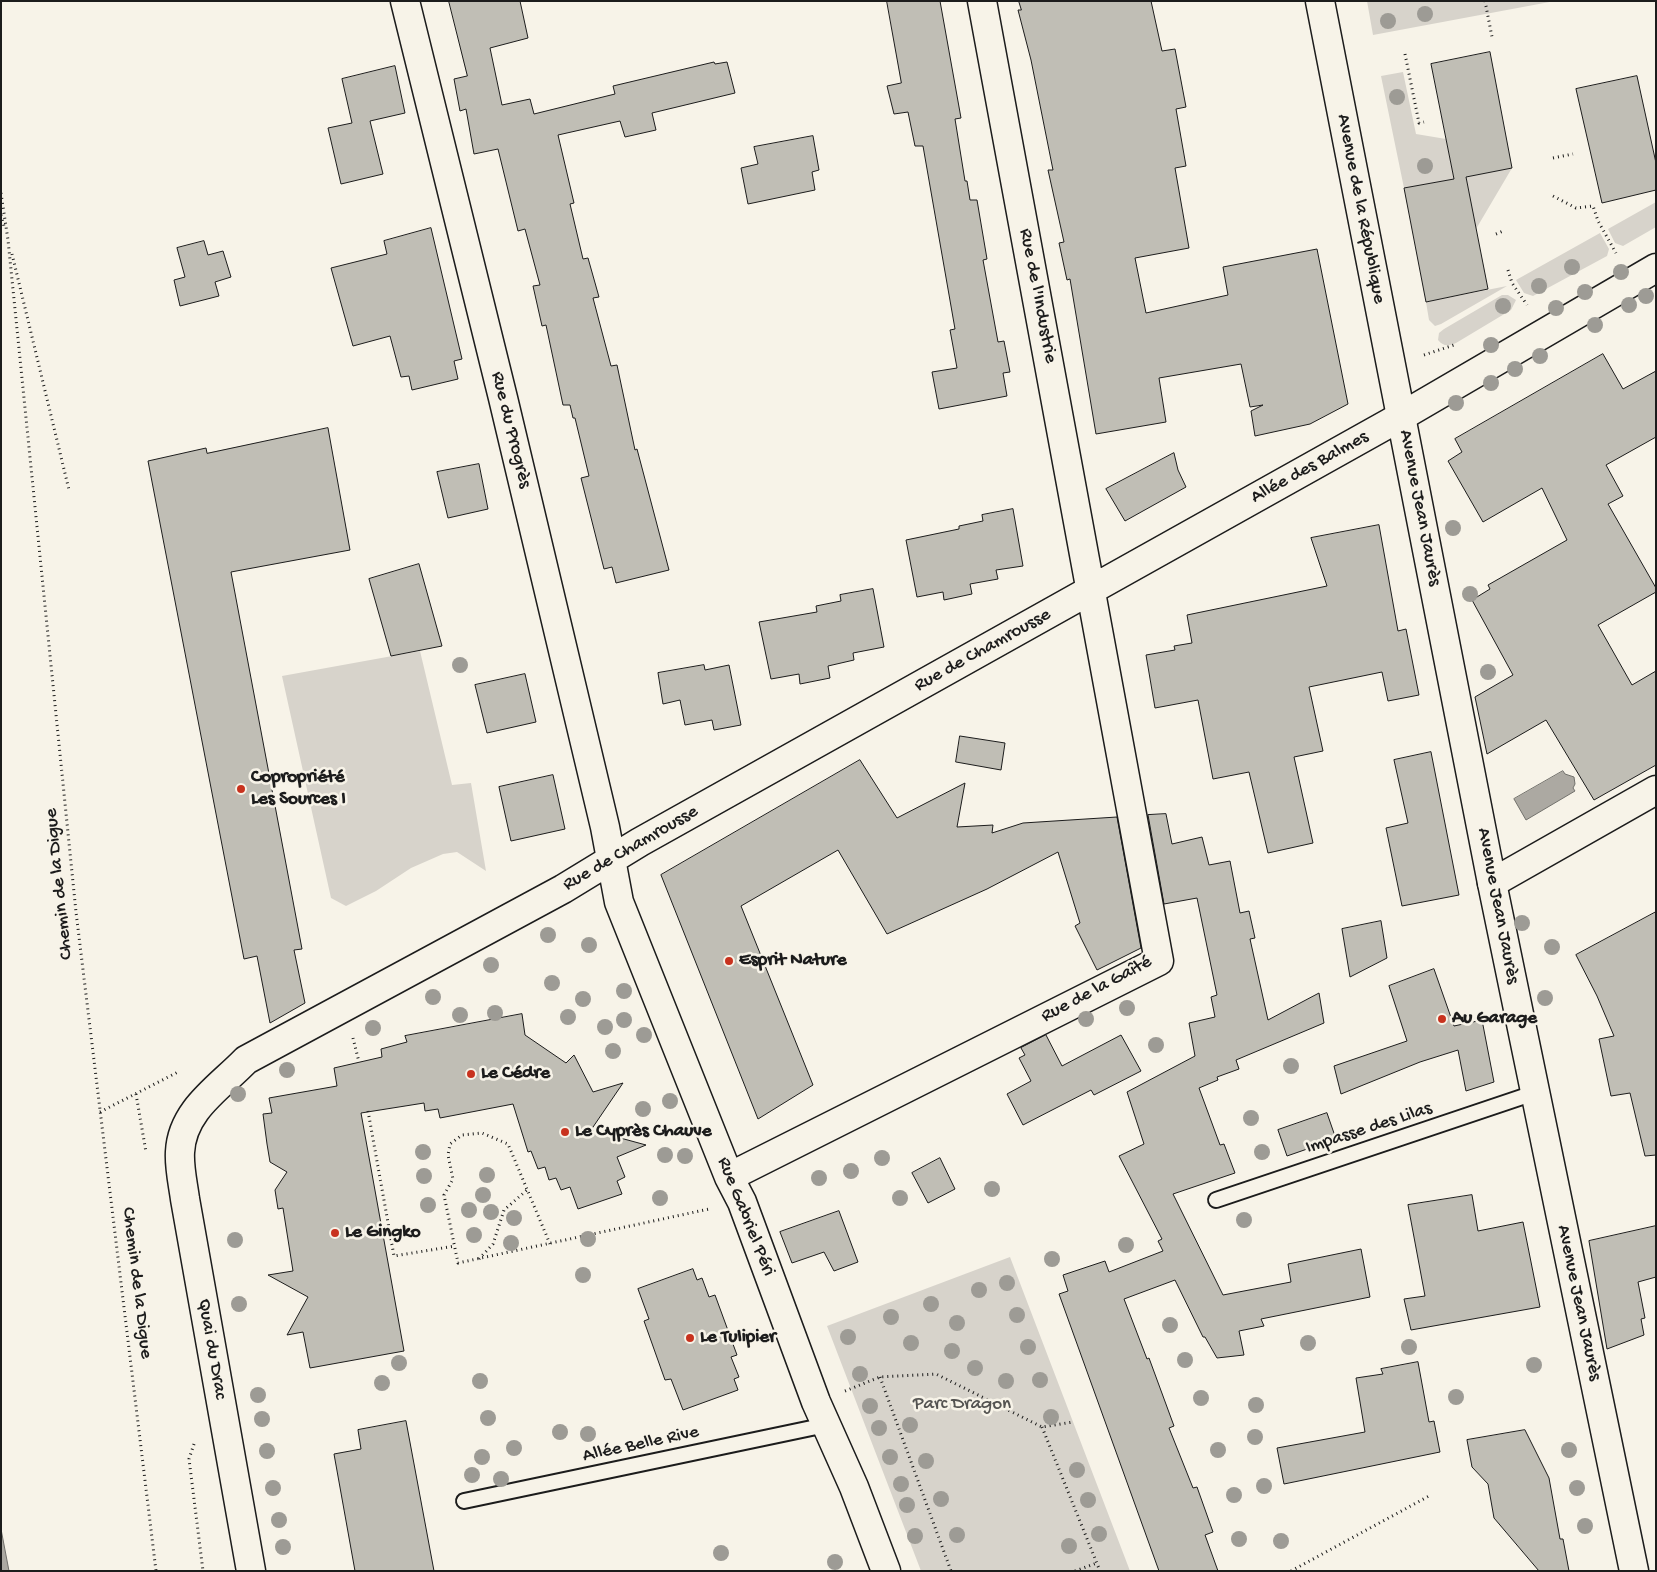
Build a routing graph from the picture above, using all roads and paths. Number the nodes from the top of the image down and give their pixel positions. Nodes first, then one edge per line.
1 (405, 1) edge
2 (982, 1) edge
3 (1320, 1) edge
4 (1485, 1) edge
5 (1492, 37) dead end
6 (1405, 54) dead end
7 (1424, 122) dead end
8 (1572, 154) dead end
9 (1553, 158) dead end
10 (1, 193) edge
11 (1553, 196) dead end
12 (1, 215) edge
13 (1503, 231) dead end
14 (1496, 234) dead end
15 (8, 240) junction
16 (1617, 254) dead end
17 (1656, 268) edge
18 (1508, 270) dead end
19 (1527, 305) dead end
20 (1466, 340) dead end
21 (1424, 354) dead end
22 (1402, 416) junction
23 (69, 490) dead end
24 (1092, 590) junction
25 (1656, 790) edge
26 (613, 860) junction
27 (1492, 883) junction
28 (178, 1072) dead end
29 (1534, 1093) junction
30 (368, 1111) dead end
31 (100, 1112) junction
32 (184, 1126) joint
33 (729, 1177) junction
34 (527, 1190) junction
35 (1216, 1200) dead end
36 (742, 1202) junction
37 (550, 1244) junction
38 (456, 1246) junction
39 (478, 1260) junction
40 (880, 1377) junction
41 (821, 1414) junction
42 (1073, 1422) dead end
43 (1042, 1428) junction
44 (1429, 1496) dead end
45 (464, 1501) dead end
46 (1097, 1563) junction
47 (156, 1571) edge
48 (251, 1571) edge
49 (886, 1571) edge
50 (951, 1571) edge
51 (1076, 1571) edge
52 (1100, 1571) edge
53 (1291, 1571) edge
54 (1634, 1571) edge

1 - 26 street, Rue du Progrès
2 - 24 street, Rue de l'Industrie
3 - 22 street, Avenue de la République
4 - 5 path
6 - 7 path
8 - 9 path
10 - 15 path, Chemin de la Digue
11 - 16 path
12 - 15 path
13 - 14 path
15 - 23 path
15 - 31 path, Chemin de la Digue
17 - 22 street, Allée des Balmes
18 - 19 path
20 - 21 path
22 - 24 street, Allée des Balmes
22 - 27 street, Avenue Jean Jaurès
24 - 26 street, Rue de Chamrousse
24 - 33 street, Rue de la Gaîté
25 - 27 street
26 - 32 street, Rue de Chamrousse
26 - 33 street, Rue Gabriel Péri
27 - 29 street, Avenue Jean Jaurès
28 - 31 path
29 - 35 lane, Impasse des Lilas
29 - 54 street, Avenue Jean Jaurès
30 - 38 path
31 - 47 path, Chemin de la Digue
32 - 48 street, Quai du Drac
33 - 36 street, Rue Gabriel Péri
34 - 37 path
34 - 38 path
34 - 39 path
36 - 37 path
36 - 41 street, Rue Gabriel Péri
37 - 39 path
38 - 39 path
40 - 41 path
40 - 43 path
40 - 50 path
41 - 45 lane, Allée Belle Rive
41 - 49 street, Rue Gabriel Péri
42 - 43 path
43 - 46 path
44 - 53 path
46 - 51 path
46 - 52 path

